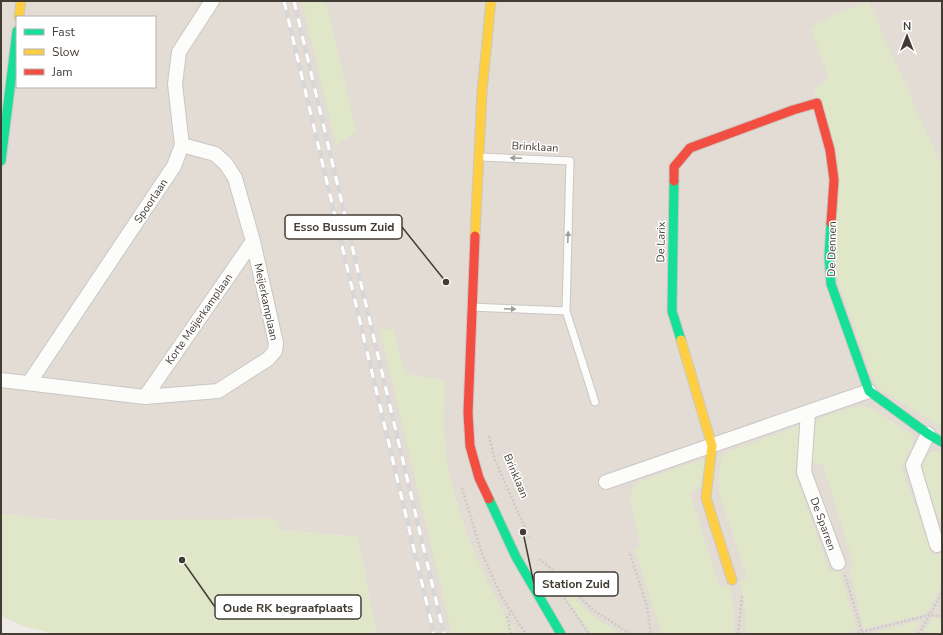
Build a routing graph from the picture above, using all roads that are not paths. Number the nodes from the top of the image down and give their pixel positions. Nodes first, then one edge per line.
1 (21, 1) edge
2 (212, 1) edge
3 (491, 1) edge
4 (19, 16) edge
5 (16, 39) edge
6 (792, 110) joint
7 (182, 145) junction
8 (479, 156) junction
9 (1, 161) edge
10 (253, 241) junction
11 (471, 307) junction
12 (566, 311) junction
13 (1, 380) edge
14 (29, 383) junction
15 (869, 390) junction
16 (145, 397) junction
17 (595, 402) dead end
18 (808, 412) junction
19 (928, 434) junction
20 (942, 442) edge
21 (712, 446) junction
22 (606, 482) dead end
23 (937, 545) dead end
24 (838, 563) road end
25 (732, 580) road end
26 (561, 634) edge

1 - 4 street
2 - 7 street, Spoorlaan
3 - 8 street
5 - 9 street
6 - 15 street, De Dennen
6 - 21 street, De Larix
7 - 10 street, Meijerkamplaan
7 - 14 street, Spoorlaan
8 - 11 street
12 -> 8 lane, Brinklaan
10 - 16 street, Korte Meijerkamplaan
10 - 16 street, Meijerkamplaan
11 -> 12 lane
11 - 26 street
12 - 17 lane, Brinklaan
13 - 14 street, Meijerkamplaan
14 - 16 street, Meijerkamplaan
15 - 18 street
15 - 19 street
18 - 21 street
18 - 24 street, De Sparren
19 - 20 street
19 - 23 street
21 - 22 street
21 - 25 street

